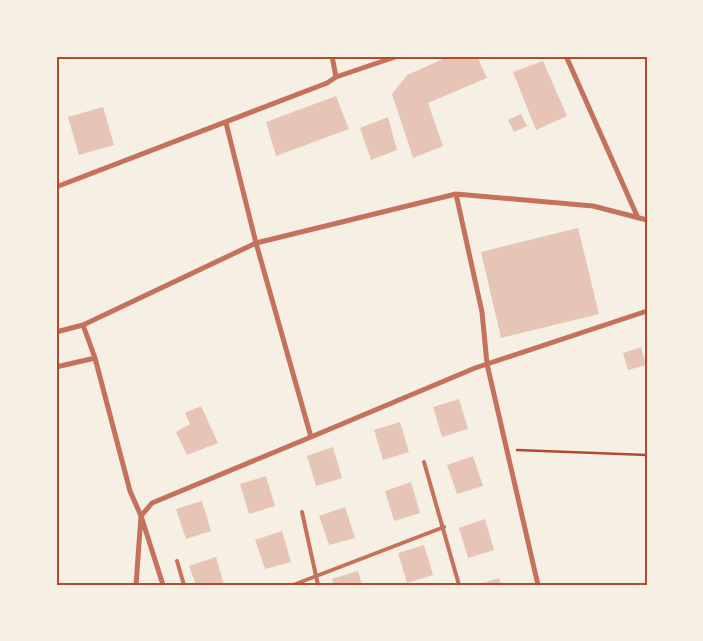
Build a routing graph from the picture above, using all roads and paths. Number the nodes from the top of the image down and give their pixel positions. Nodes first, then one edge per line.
1 (332, 56) edge
2 (398, 56) edge
3 (566, 56) edge
4 (336, 77) junction
5 (226, 123) junction
6 (56, 187) edge
7 (456, 194) junction
8 (638, 218) junction
9 (647, 220) edge
10 (256, 243) junction
11 (647, 311) edge
12 (83, 325) junction
13 (56, 332) edge
14 (94, 358) junction
15 (486, 364) junction
16 (56, 368) edge
17 (311, 437) junction
18 (508, 449) junction
19 (647, 455) edge
20 (424, 462) dead end
21 (302, 512) dead end
22 (141, 516) junction
23 (444, 527) junction
24 (177, 561) dead end
25 (316, 576) junction
26 (136, 585) edge
27 (163, 585) edge
28 (184, 585) edge
29 (293, 585) edge
30 (318, 585) edge
31 (459, 585) edge
32 (538, 585) edge

1 - 4 street
2 - 4 street
3 - 8 street
4 - 5 street
5 - 6 street
5 - 10 street
7 - 8 street
7 - 10 street
7 - 15 street
8 - 9 street
10 - 12 street
10 - 17 street
11 - 15 street
12 - 13 street
12 - 14 street
14 - 16 street
14 - 22 street
15 - 17 street
15 - 18 street
17 - 22 street
18 - 19 path
18 - 32 street
20 - 23 lane
21 - 25 lane
22 - 26 street
22 - 27 street
23 - 25 lane
23 - 31 lane
24 - 28 lane
25 - 29 lane
25 - 30 lane

